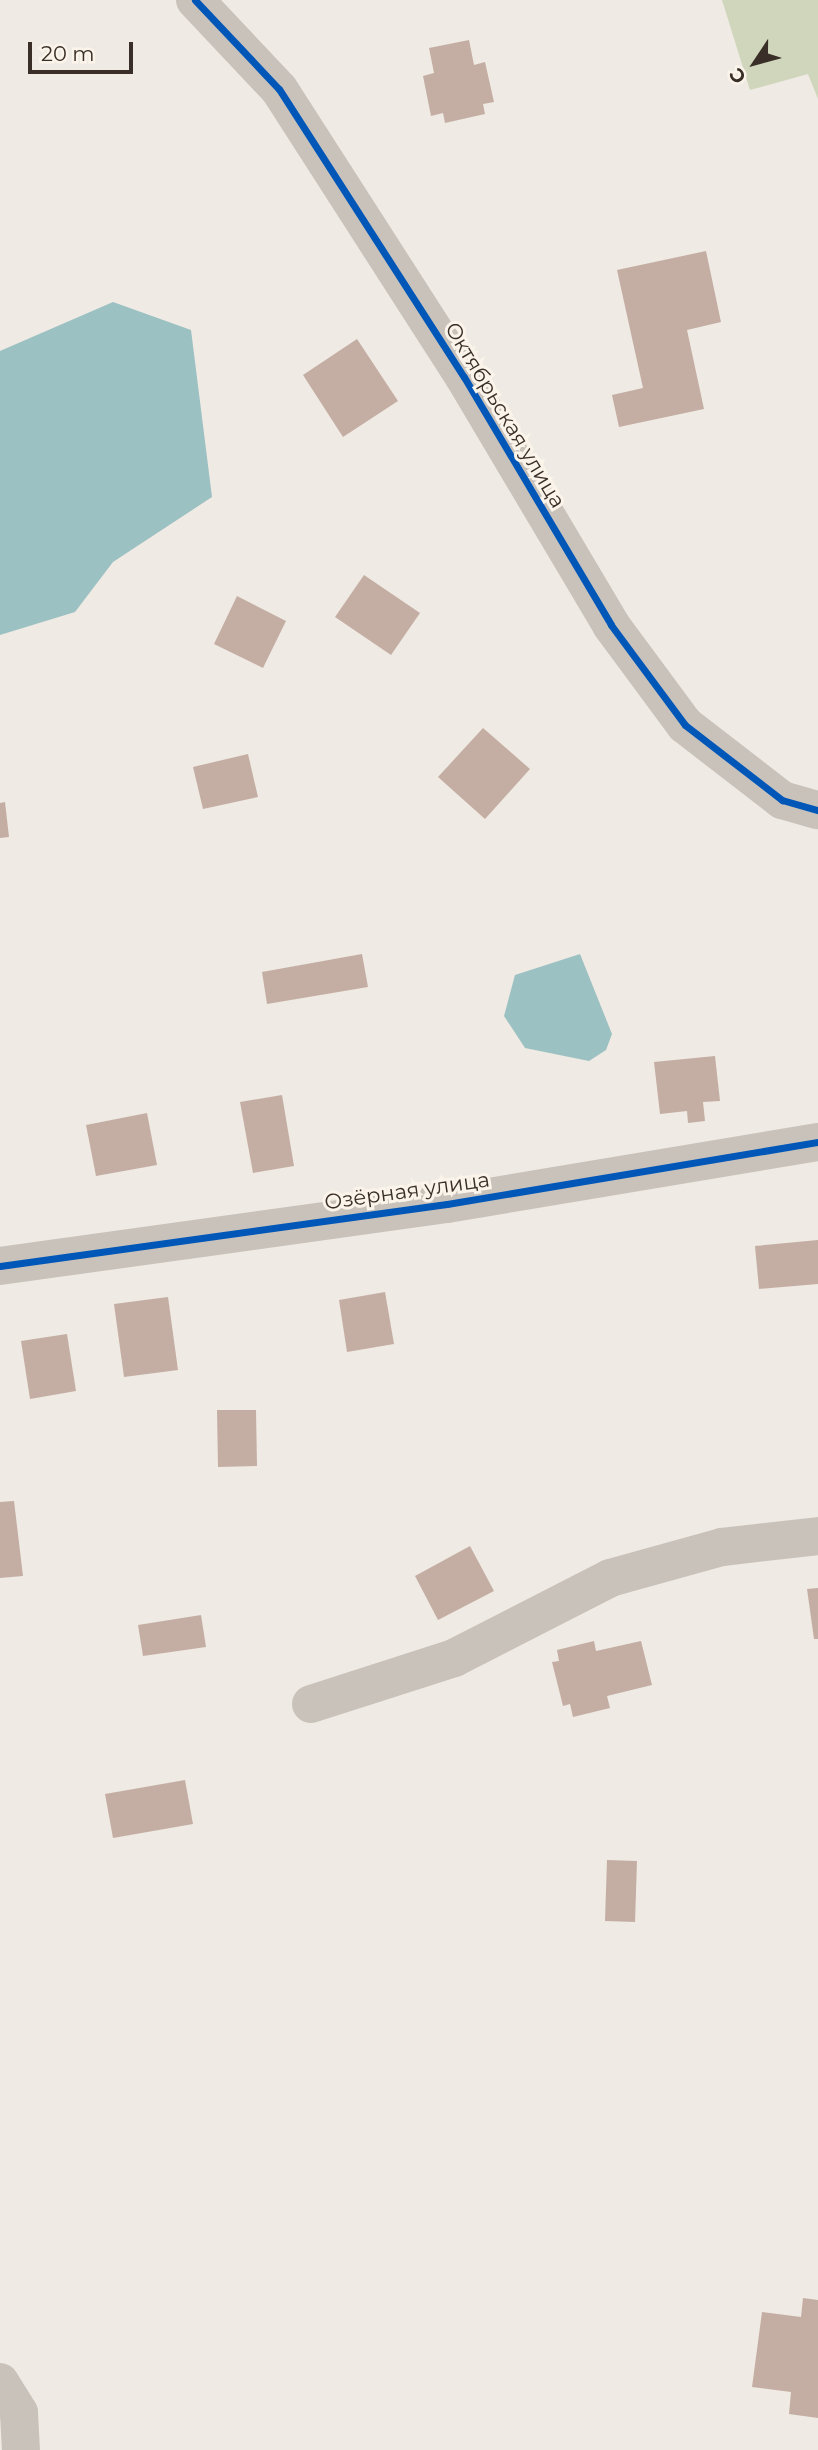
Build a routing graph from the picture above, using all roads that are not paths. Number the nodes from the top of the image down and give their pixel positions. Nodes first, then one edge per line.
1 (195, 0) edge
2 (818, 810) edge
3 (818, 1142) edge
4 (0, 1266) edge
5 (818, 1536) edge
6 (311, 1704) dead end
7 (0, 2382) edge
8 (21, 2450) edge

1 - 2 street, Октябрьская улица
3 - 4 street, Озёрная улица
5 - 6 street
7 - 8 street

